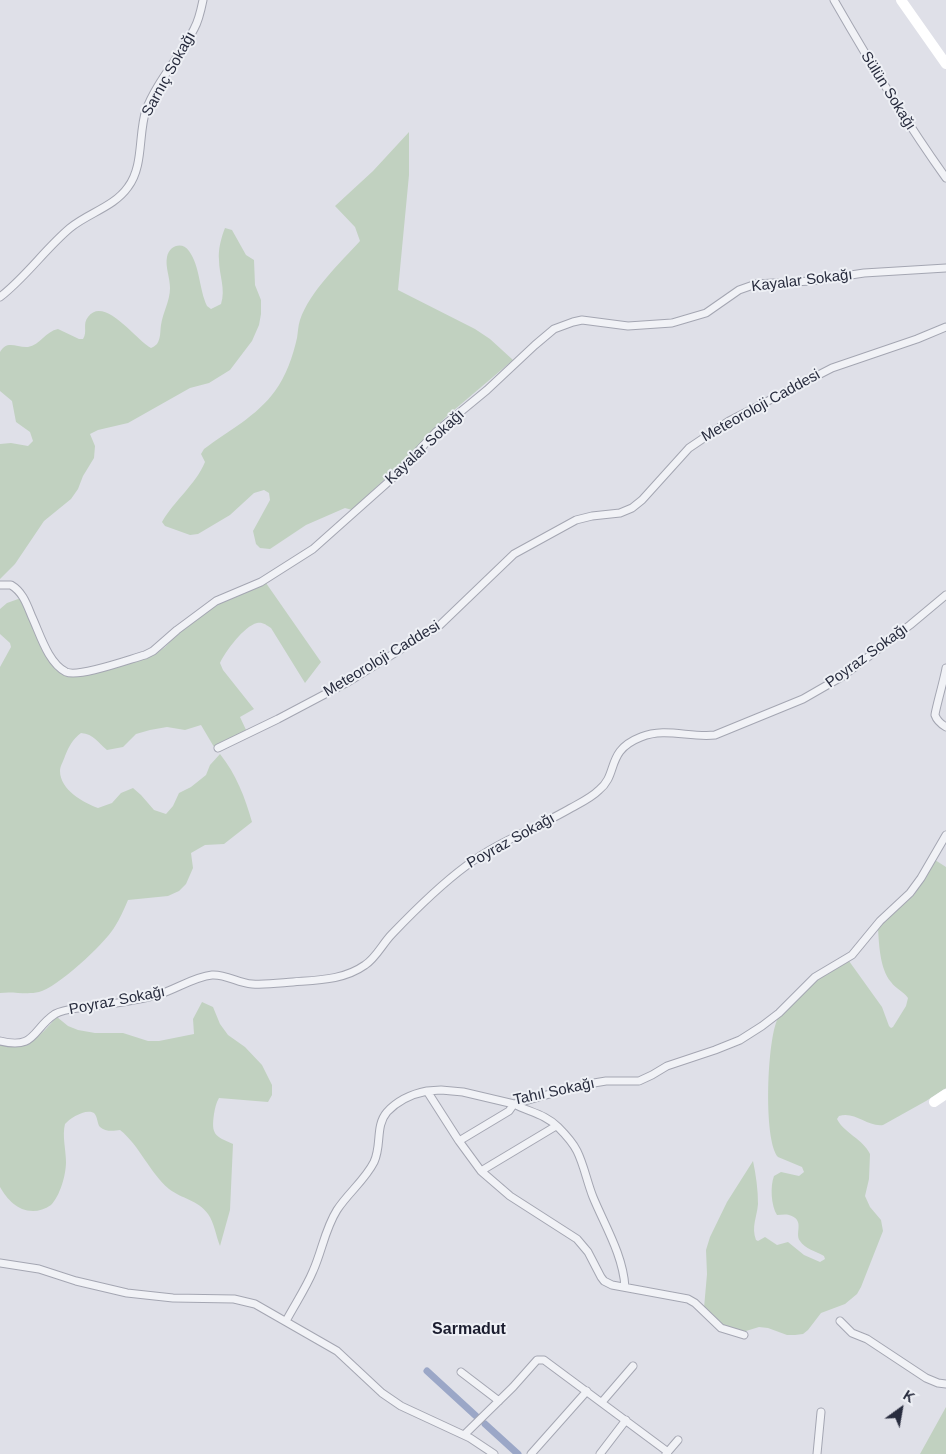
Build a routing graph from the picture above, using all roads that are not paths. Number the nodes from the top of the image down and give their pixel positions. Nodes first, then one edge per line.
1 (203, 0) edge
2 (834, 0) edge
3 (901, 0) edge
4 (946, 64) edge
5 (946, 178) edge
6 (946, 268) edge
7 (0, 297) edge
8 (946, 327) edge
9 (0, 585) edge
10 (945, 599) edge
11 (946, 668) edge
12 (946, 726) edge
13 (218, 748) dead end
14 (946, 835) edge
15 (0, 1041) edge
16 (427, 1091) junction
17 (946, 1094) edge
18 (934, 1102) dead end
19 (514, 1104) junction
20 (556, 1126) junction
21 (459, 1141) junction
22 (480, 1171) junction
23 (0, 1263) edge
24 (625, 1287) junction
25 (286, 1321) junction
26 (840, 1321) dead end
27 (744, 1335) dead end
28 (632, 1366) dead end
29 (461, 1372) dead end
30 (946, 1384) edge
31 (587, 1391) junction
32 (499, 1401) junction
33 (602, 1402) junction
34 (821, 1412) dead end
35 (626, 1420) junction
36 (464, 1435) junction
37 (678, 1440) dead end
38 (667, 1453) edge
39 (494, 1454) edge
40 (531, 1454) edge
41 (600, 1454) edge
42 (817, 1454) edge

1 - 7 street, Sarnıç Sokağı
2 - 5 street, Sülün Sokağı
3 - 4 street
6 - 9 street, Kayalar Sokağı
8 - 13 street, Meteoroloji Caddesi
10 - 15 street, Poyraz Sokağı
11 - 12 street
14 - 19 street, Tahıl Sokağı
16 - 19 street, Tahıl Sokağı
16 - 21 street
16 - 25 street, Tahıl Sokağı
17 - 18 street
19 - 20 street
19 - 21 street
20 - 22 street
20 - 24 street
21 - 22 street
22 - 24 street
23 - 25 street
24 - 27 street
25 - 36 street
26 - 30 street
28 - 33 street
29 - 32 street
31 - 32 street
31 - 33 street
31 - 40 street
32 - 36 street
33 - 35 street
34 - 42 street
35 - 38 street
35 - 41 street
36 - 39 street
37 - 38 street

